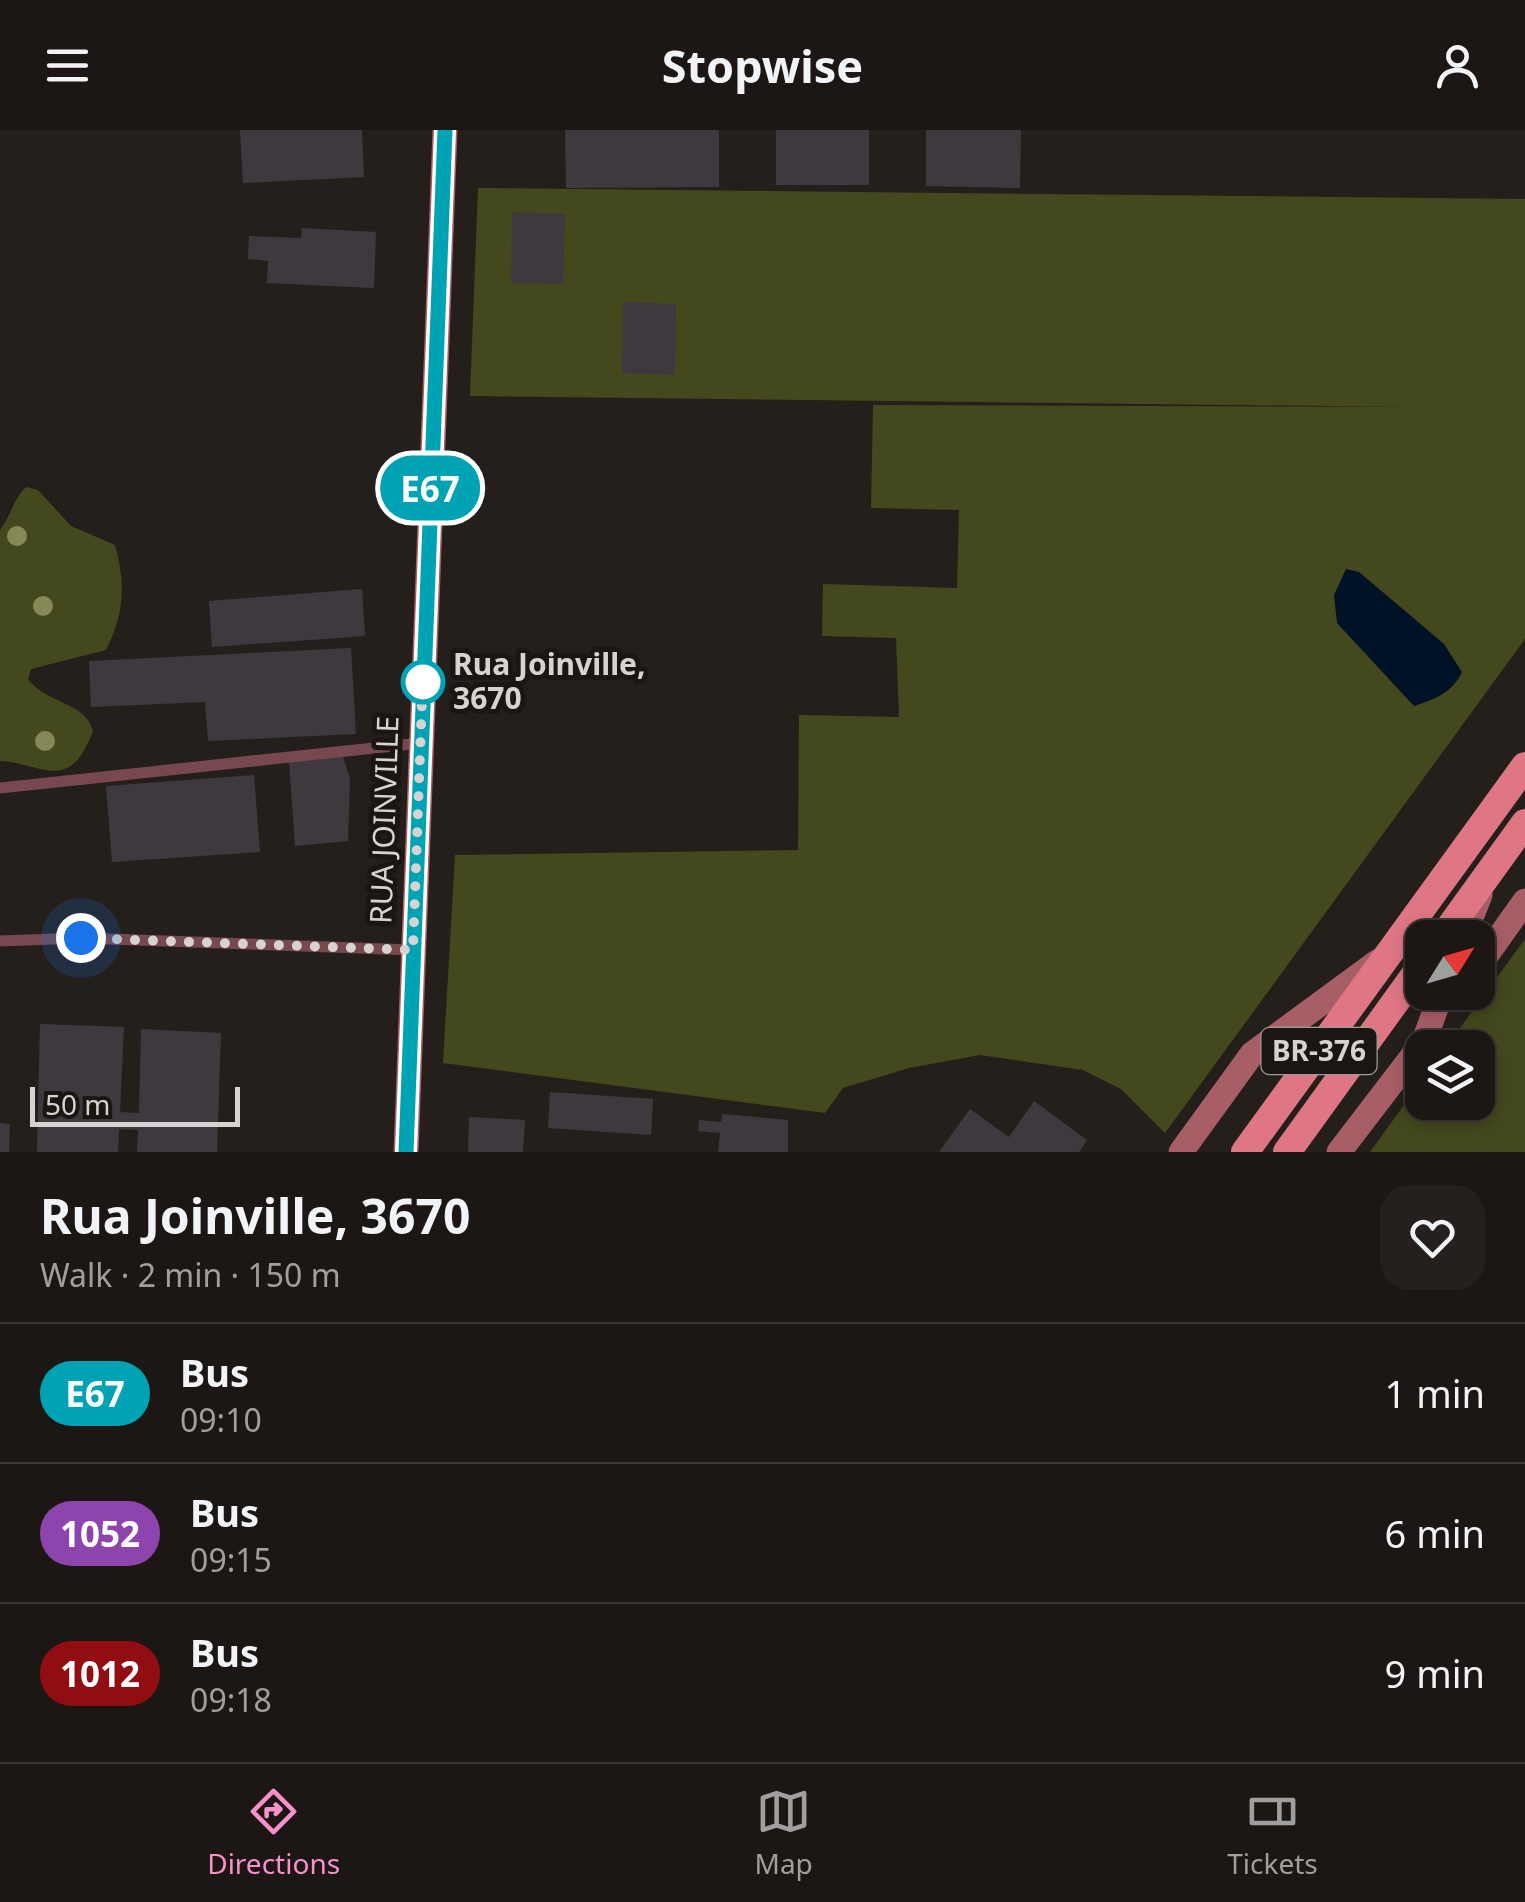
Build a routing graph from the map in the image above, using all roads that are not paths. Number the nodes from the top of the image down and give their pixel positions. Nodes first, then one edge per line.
1 (445, 130) edge
2 (421, 743) junction
3 (1525, 766) edge
4 (0, 788) edge
5 (1525, 823) edge
6 (1488, 875) junction
7 (1525, 901) edge
8 (1455, 920) edge
9 (1471, 920) edge
10 (0, 941) edge
11 (1495, 943) edge
12 (413, 950) junction
13 (1393, 951) junction
14 (1405, 988) edge
15 (1405, 1065) edge
16 (406, 1152) edge
17 (1181, 1152) edge
18 (1246, 1152) edge
19 (1287, 1152) edge
20 (1339, 1152) edge

1 - 2 main road, RUA JOINVILLE
2 - 4 lane
2 - 12 main road, RUA JOINVILLE
3 - 13 highway, BR-376
5 - 6 highway
6 - 8 highway
6 - 9 main road
7 - 11 main road
10 - 12 lane
12 - 16 main road, RUA JOINVILLE
13 - 17 main road, BR-376
13 - 18 highway, BR-376
14 - 19 highway, BR-376
15 - 20 main road, BR-376

